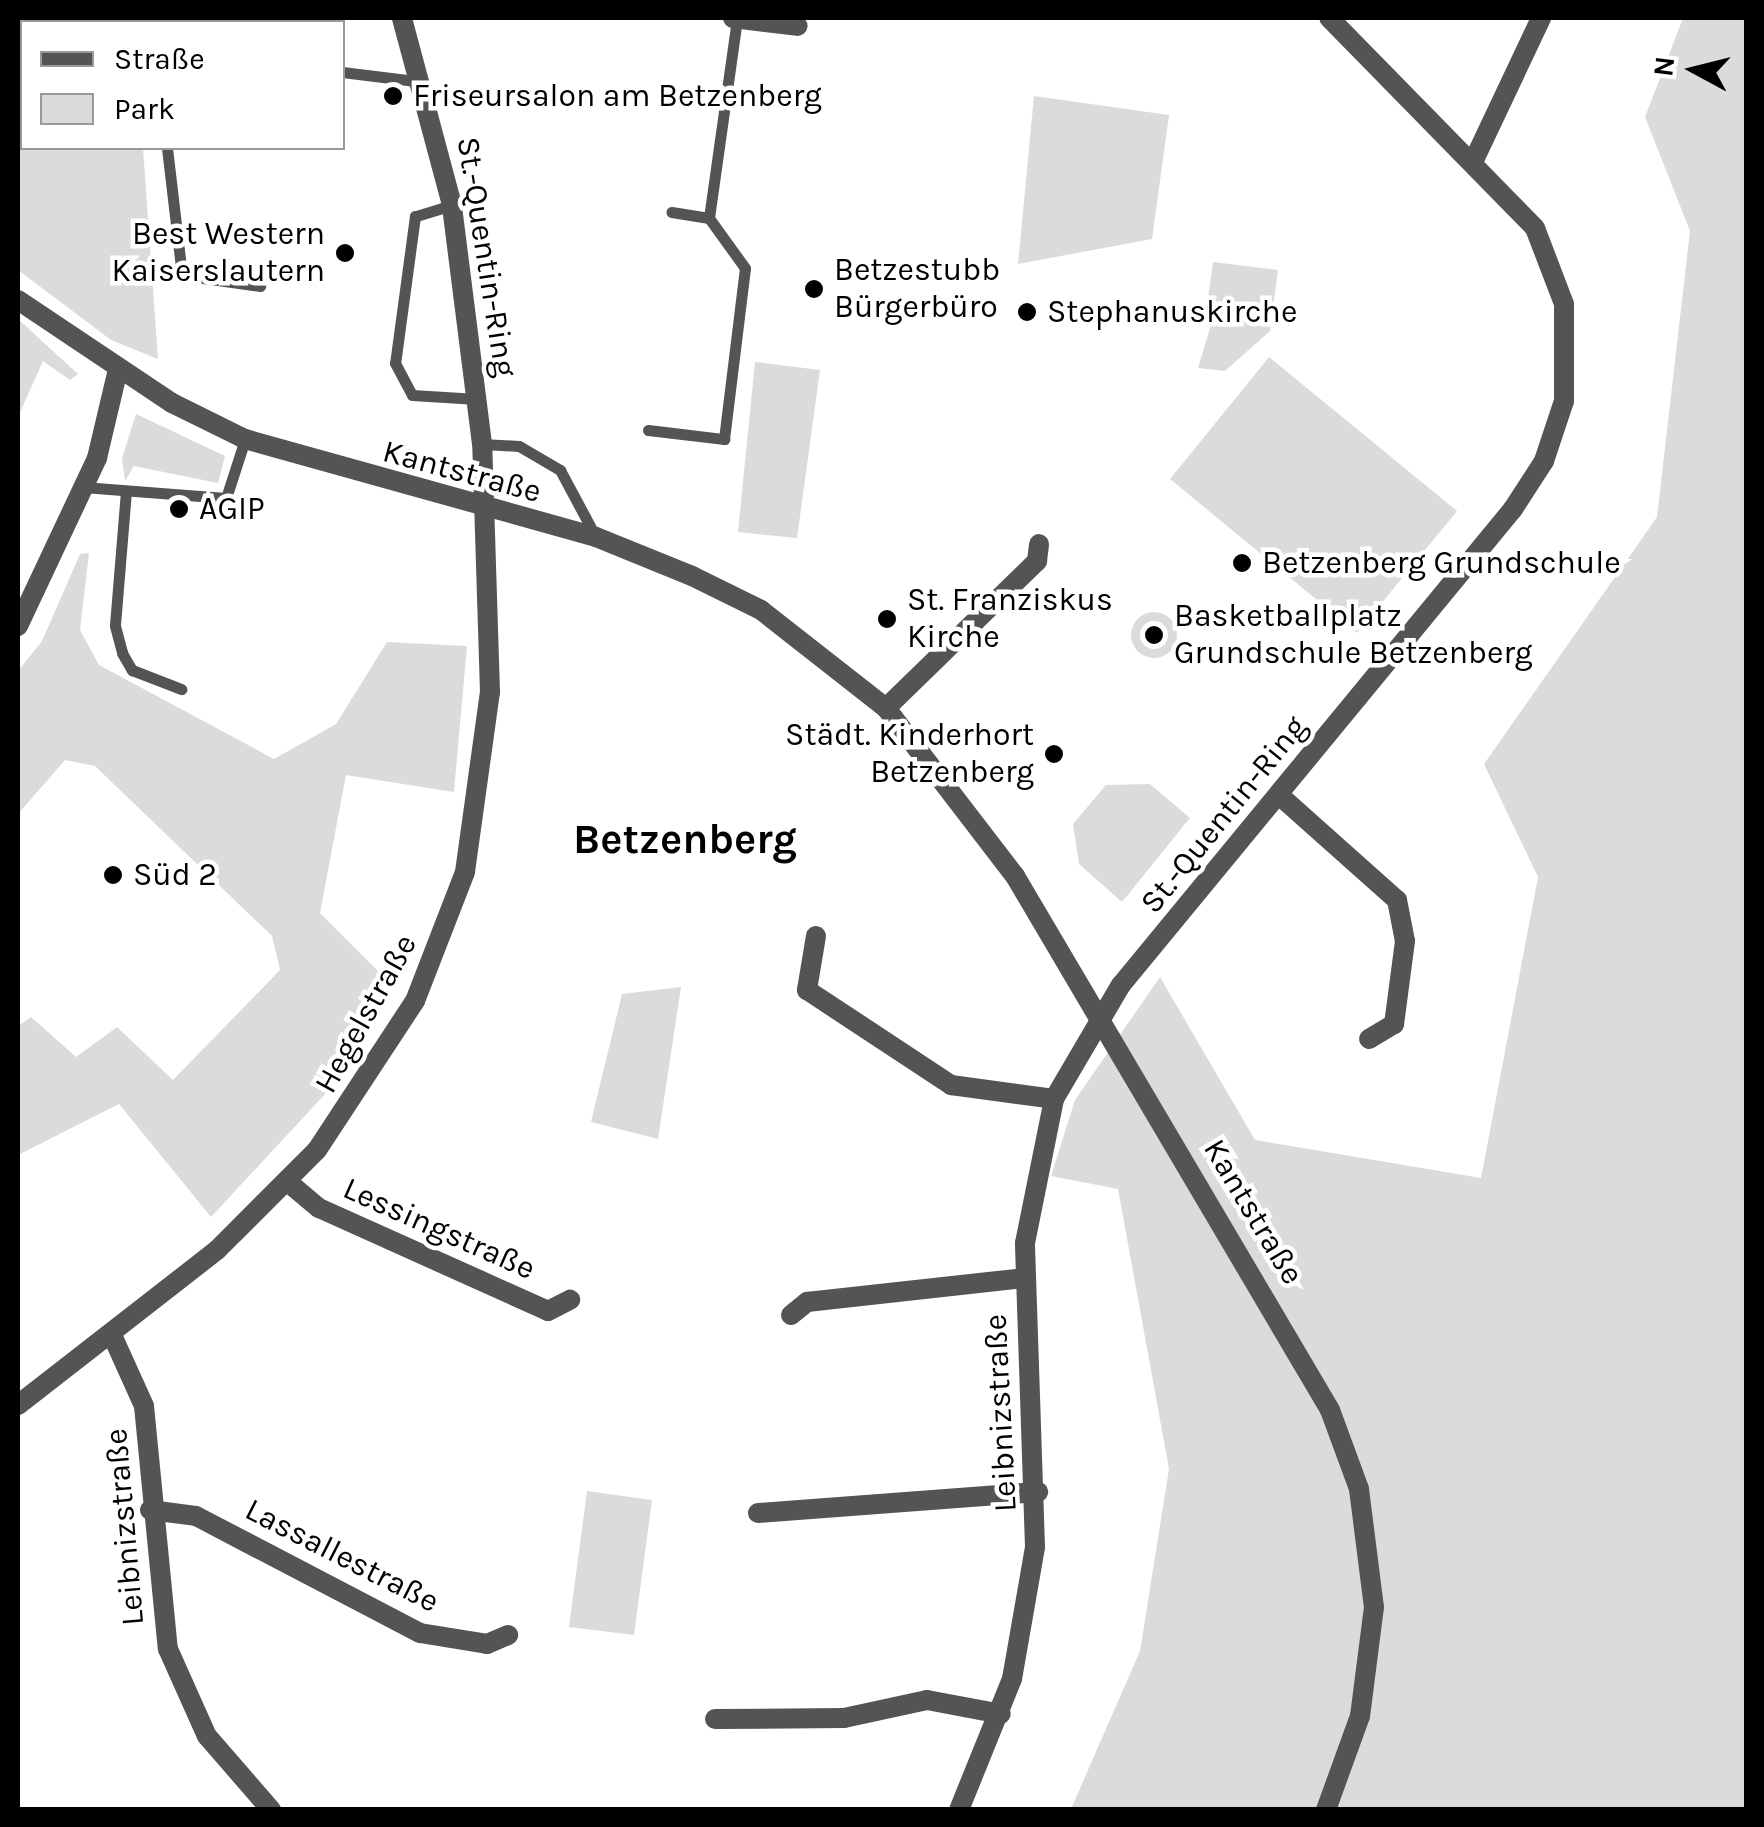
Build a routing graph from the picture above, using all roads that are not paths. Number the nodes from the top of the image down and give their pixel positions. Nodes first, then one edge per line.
1 (402, 18) edge
2 (735, 18) edge
3 (1329, 18) edge
4 (1542, 18) edge
5 (798, 26) dead end
6 (345, 72) edge
7 (422, 82) junction
8 (168, 150) edge
9 (1474, 160) junction
10 (452, 205) junction
11 (670, 212) dead end
12 (709, 218) junction
13 (260, 286) dead end
14 (18, 300) edge
15 (118, 369) junction
16 (477, 399) junction
17 (648, 430) dead end
18 (245, 439) junction
19 (482, 444) junction
20 (83, 487) junction
21 (126, 491) junction
22 (484, 510) junction
23 (596, 537) junction
24 (1039, 544) dead end
25 (18, 626) edge
26 (181, 688) dead end
27 (886, 708) junction
28 (1280, 795) junction
29 (816, 936) dead end
30 (1099, 1015) junction
31 (1369, 1039) dead end
32 (1054, 1100) junction
33 (289, 1183) junction
34 (1024, 1278) junction
35 (570, 1300) dead end
36 (790, 1315) dead end
37 (112, 1335) junction
38 (18, 1405) edge
39 (1038, 1492) junction
40 (150, 1510) junction
41 (758, 1513) dead end
42 (508, 1635) dead end
43 (1001, 1714) junction
44 (716, 1719) dead end
45 (271, 1810) edge
46 (959, 1810) edge
47 (1326, 1810) edge

1 - 7 street, St.-Quentin-Ring
2 - 5 street
2 - 12 lane
3 - 9 street, St.-Quentin-Ring
4 - 9 street
6 - 7 lane
7 - 10 street, St.-Quentin-Ring
8 - 13 lane
9 - 28 street, St.-Quentin-Ring
10 - 16 street, St.-Quentin-Ring
10 - 16 lane
11 - 12 lane
12 - 17 lane
14 - 15 street, Kantstraße
15 - 18 street, Kantstraße
15 - 20 street
16 - 19 street, St.-Quentin-Ring
18 - 21 lane
18 - 22 street, Kantstraße
19 - 22 street, St.-Quentin-Ring
19 - 23 lane
20 - 21 lane
20 - 25 street
21 - 26 lane
22 - 23 street, Kantstraße
22 - 33 street, Hegelstraße
23 - 27 street, Kantstraße
24 - 27 street
27 - 30 street, Kantstraße
28 - 30 street, St.-Quentin-Ring
28 - 31 street
29 - 32 street
30 - 32 street, Leibnizstraße
30 - 47 street, Kantstraße
32 - 34 street, Leibnizstraße
33 - 35 street, Lessingstraße
33 - 37 street, Hegelstraße
34 - 36 street
34 - 39 street, Leibnizstraße
37 - 38 street, Hegelstraße
37 - 40 street, Leibnizstraße
39 - 41 street
39 - 43 street, Leibnizstraße
40 - 42 street, Lassallestraße
40 - 45 street, Leibnizstraße
43 - 44 street
43 - 46 street, Leibnizstraße

